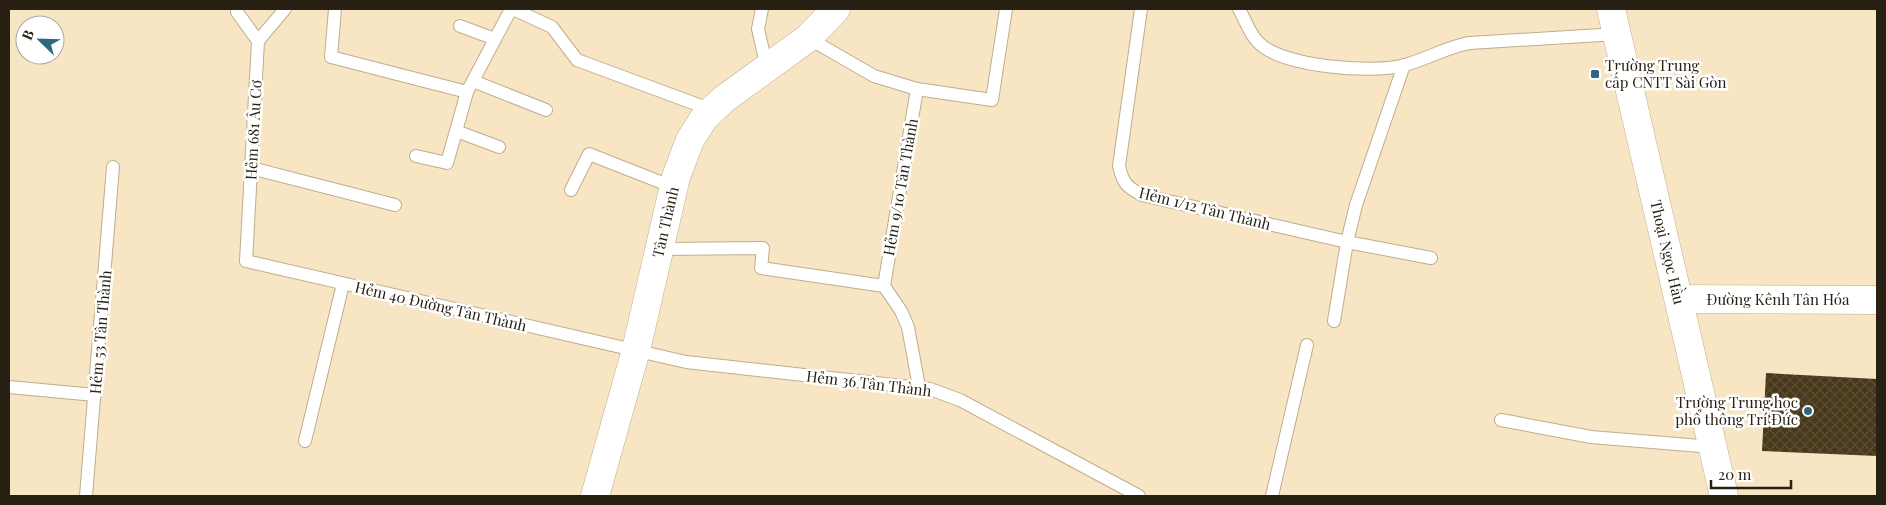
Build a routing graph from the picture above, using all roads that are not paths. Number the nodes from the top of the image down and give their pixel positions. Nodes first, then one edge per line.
1 (237, 9) edge
2 (285, 9) edge
3 (334, 9) edge
4 (512, 9) edge
5 (762, 9) edge
6 (836, 9) edge
7 (1006, 9) edge
8 (1141, 9) edge
9 (1239, 9) edge
10 (1614, 21) edge
11 (460, 26) dead end
12 (808, 38) junction
13 (495, 39) junction
14 (258, 41) junction
15 (1404, 65) junction
16 (767, 68) junction
17 (470, 86) junction
18 (917, 89) junction
19 (546, 110) dead end
20 (712, 110) junction
21 (456, 131) junction
22 (499, 147) dead end
23 (416, 156) dead end
24 (113, 167) dead end
25 (251, 168) junction
26 (673, 187) junction
27 (571, 190) dead end
28 (395, 205) dead end
29 (1347, 242) junction
30 (659, 248) junction
31 (1431, 258) dead end
32 (246, 261) joint
33 (343, 284) junction
34 (884, 286) junction
35 (1679, 299) junction
36 (1877, 300) edge
37 (1334, 321) dead end
38 (1307, 345) dead end
39 (636, 350) junction
40 (9, 387) edge
41 (919, 387) junction
42 (95, 395) junction
43 (1501, 420) dead end
44 (305, 441) dead end
45 (1713, 447) junction
46 (86, 496) edge
47 (595, 496) edge
48 (1138, 496) edge
49 (1272, 496) edge
50 (1724, 496) edge

1 - 14 lane
2 - 14 lane
3 - 17 lane
4 - 13 lane
4 - 20 lane
5 - 16 lane
6 - 12 street, Tân Thành
7 - 18 lane
8 - 29 lane, Hẻm 1/12 Tân Thành
9 - 15 lane
10 - 15 lane
10 - 35 street, Thoại Ngọc Hầu
11 - 13 lane
12 - 16 street, Tân Thành
12 - 18 lane
13 - 17 lane
14 - 25 lane, Hẻm 681 Âu Cơ
15 - 29 lane
16 - 20 street, Tân Thành
17 - 19 lane
17 - 21 lane
18 - 34 lane, Hẻm 9/10 Tân Thành
20 - 26 street, Tân Thành
21 - 22 lane
21 - 23 lane
24 - 42 lane, Hẻm 53 Tân Thành
25 - 28 lane
25 - 32 lane, Hẻm 681 Âu Cơ
26 - 27 lane
26 - 30 street, Tân Thành
29 - 31 lane, Hẻm 1/12 Tân Thành
29 - 37 lane
30 - 34 lane
30 - 39 street, Tân Thành
32 - 33 lane, Hẻm 40 Đường Tân Thành
33 - 39 lane, Hẻm 40 Đường Tân Thành
33 - 44 lane
34 - 41 lane
35 - 36 street, Đường Kênh Tân Hóa
35 - 45 street, Thoại Ngọc Hầu
38 - 49 lane
39 - 41 lane, Hẻm 36 Tân Thành
39 - 47 street, Tân Thành
40 - 42 lane
41 - 48 lane, Hẻm 36 Tân Thành
42 - 46 lane, Hẻm 53 Tân Thành
43 - 45 lane
45 - 50 street, Thoại Ngọc Hầu

